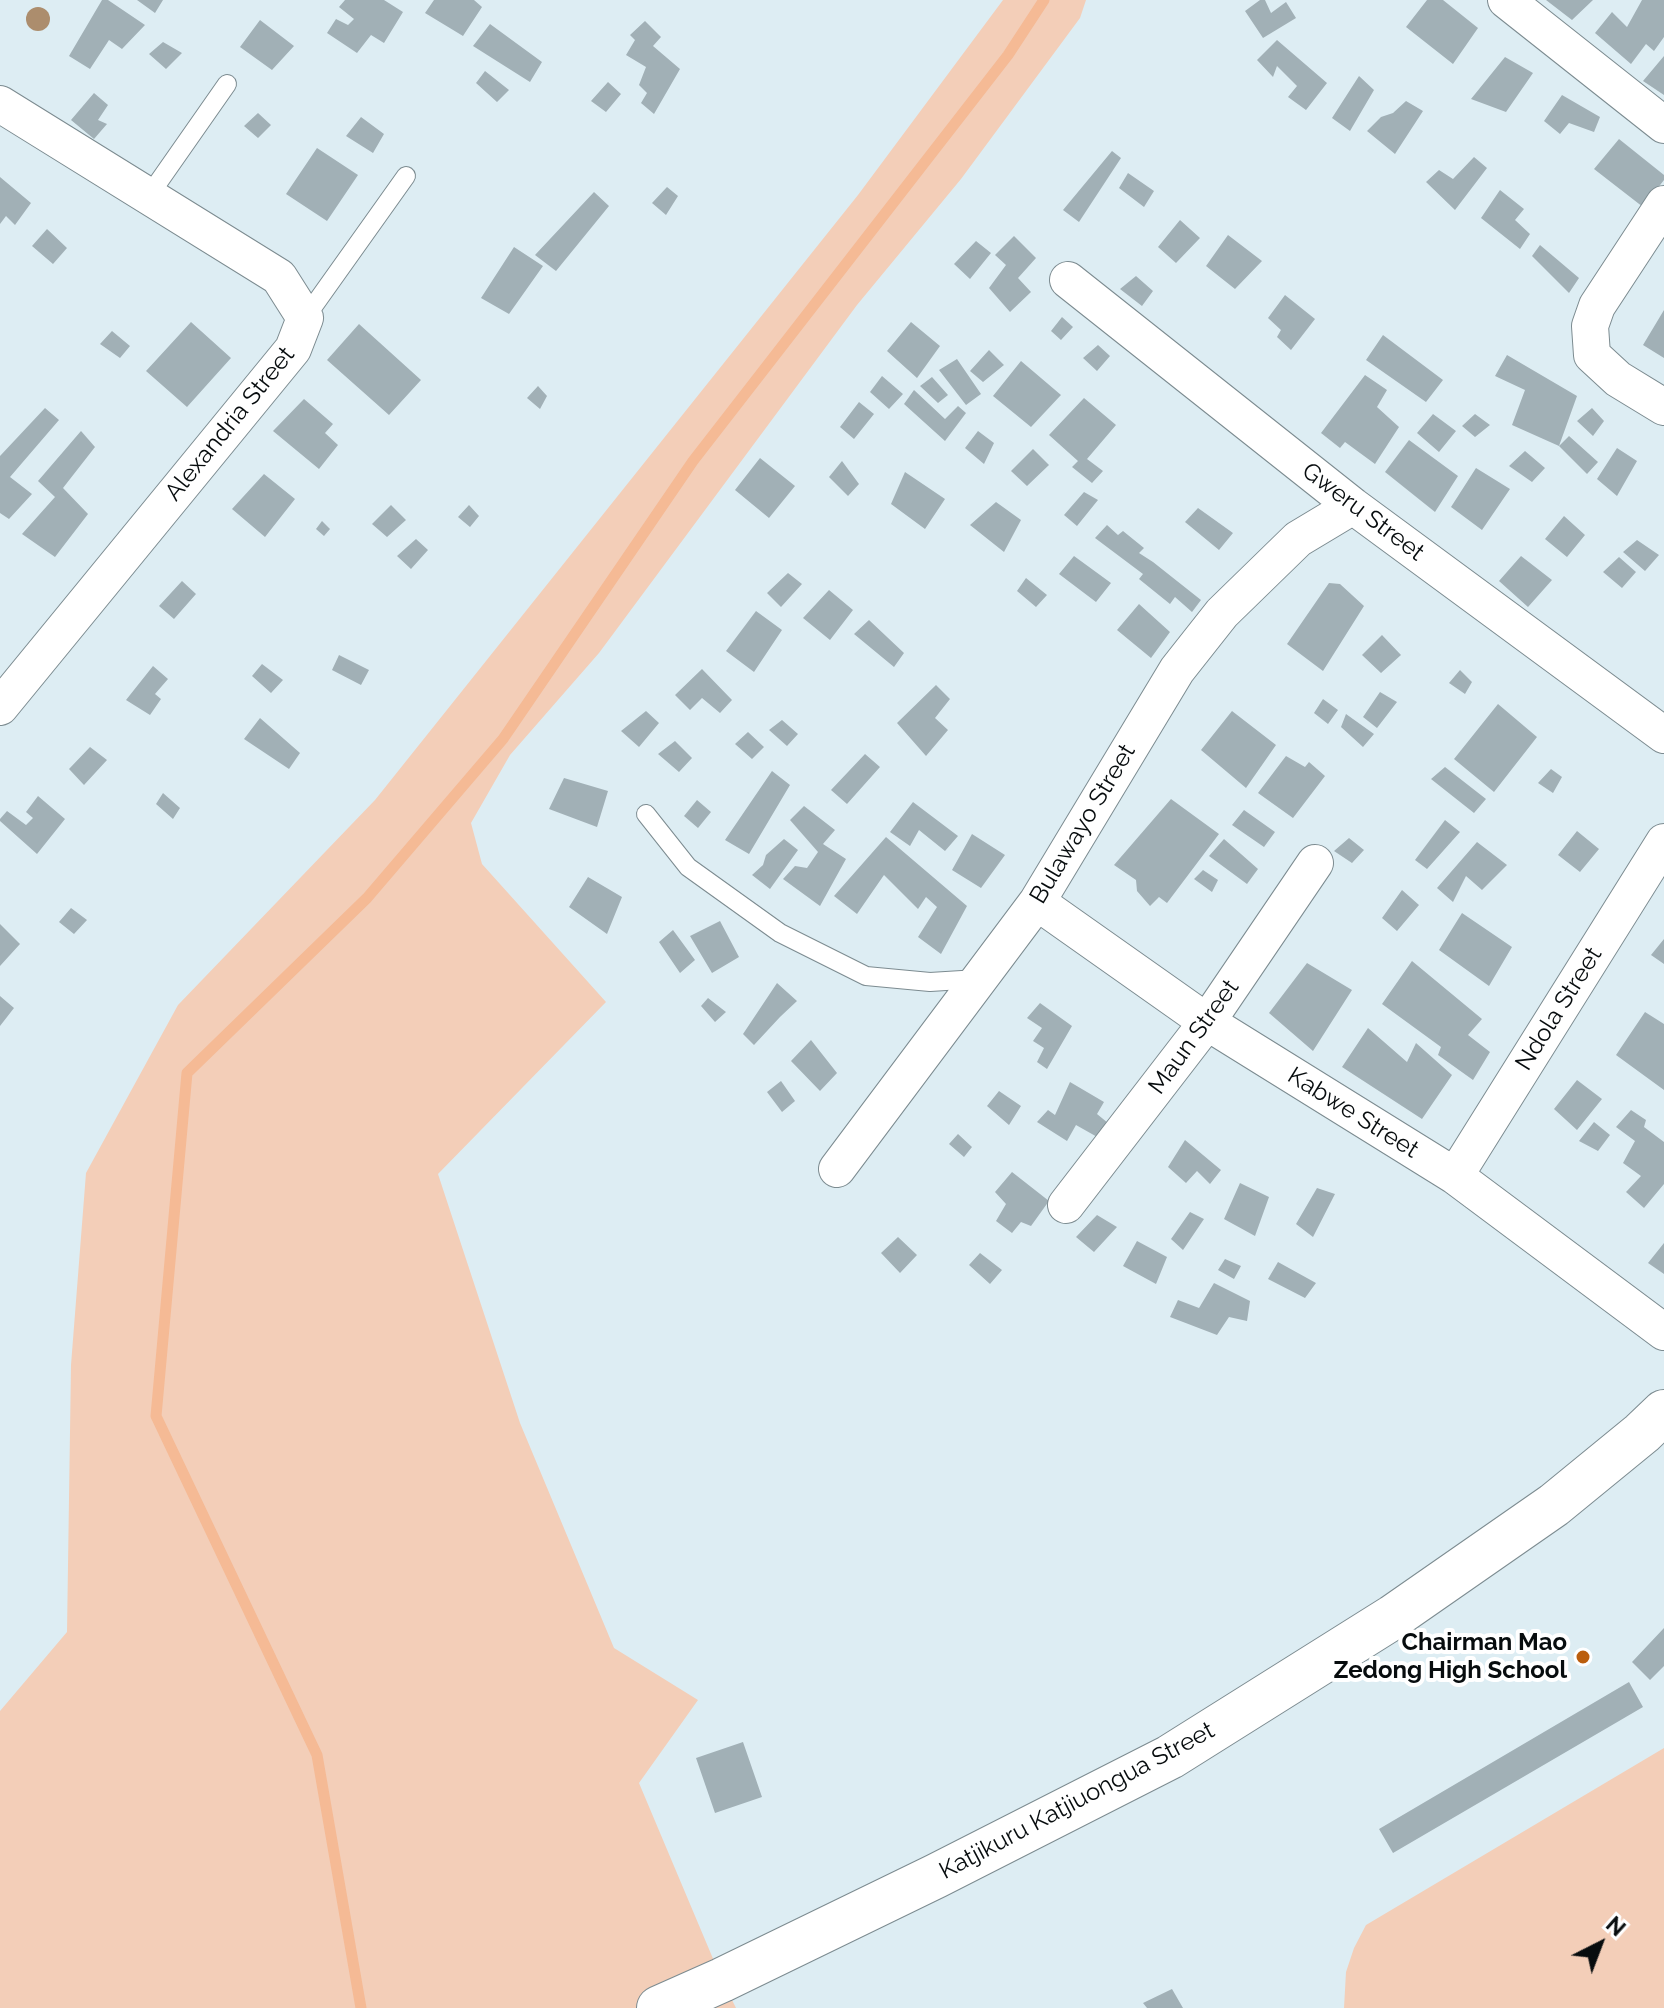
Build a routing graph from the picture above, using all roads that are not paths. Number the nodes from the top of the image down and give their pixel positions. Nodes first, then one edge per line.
1 (1506, 0) edge
2 (227, 84) dead end
3 (0, 104) edge
4 (1664, 125) edge
5 (406, 176) dead end
6 (148, 197) junction
7 (1664, 204) edge
8 (1068, 280) dead end
9 (305, 318) junction
10 (1664, 407) edge
11 (1353, 506) junction
12 (0, 707) edge
13 (1664, 735) edge
14 (646, 814) dead end
15 (1664, 842) edge
16 (1315, 863) dead end
17 (1037, 902) junction
18 (979, 979) junction
19 (1207, 1022) junction
20 (837, 1169) dead end
21 (1455, 1176) junction
22 (1066, 1205) dead end
23 (1664, 1332) edge
24 (1664, 1412) edge
25 (659, 2008) edge

1 - 4 street
2 - 6 lane
3 - 6 street, Alexandria Street
5 - 9 lane
6 - 9 street, Alexandria Street
7 - 10 street
8 - 11 street, Gweru Street
9 - 12 street, Alexandria Street
11 - 13 street, Gweru Street
11 - 17 street, Bulawayo Street
14 - 18 lane
15 - 21 street, Ndola Street
16 - 19 street, Maun Street
17 - 18 street, Bulawayo Street
17 - 19 street, Kabwe Street
18 - 20 street, Bulawayo Street
19 - 21 street, Kabwe Street
19 - 22 street, Maun Street
21 - 23 street, Kabwe Street
24 - 25 street, Katjikuru Katjiuongua Street

